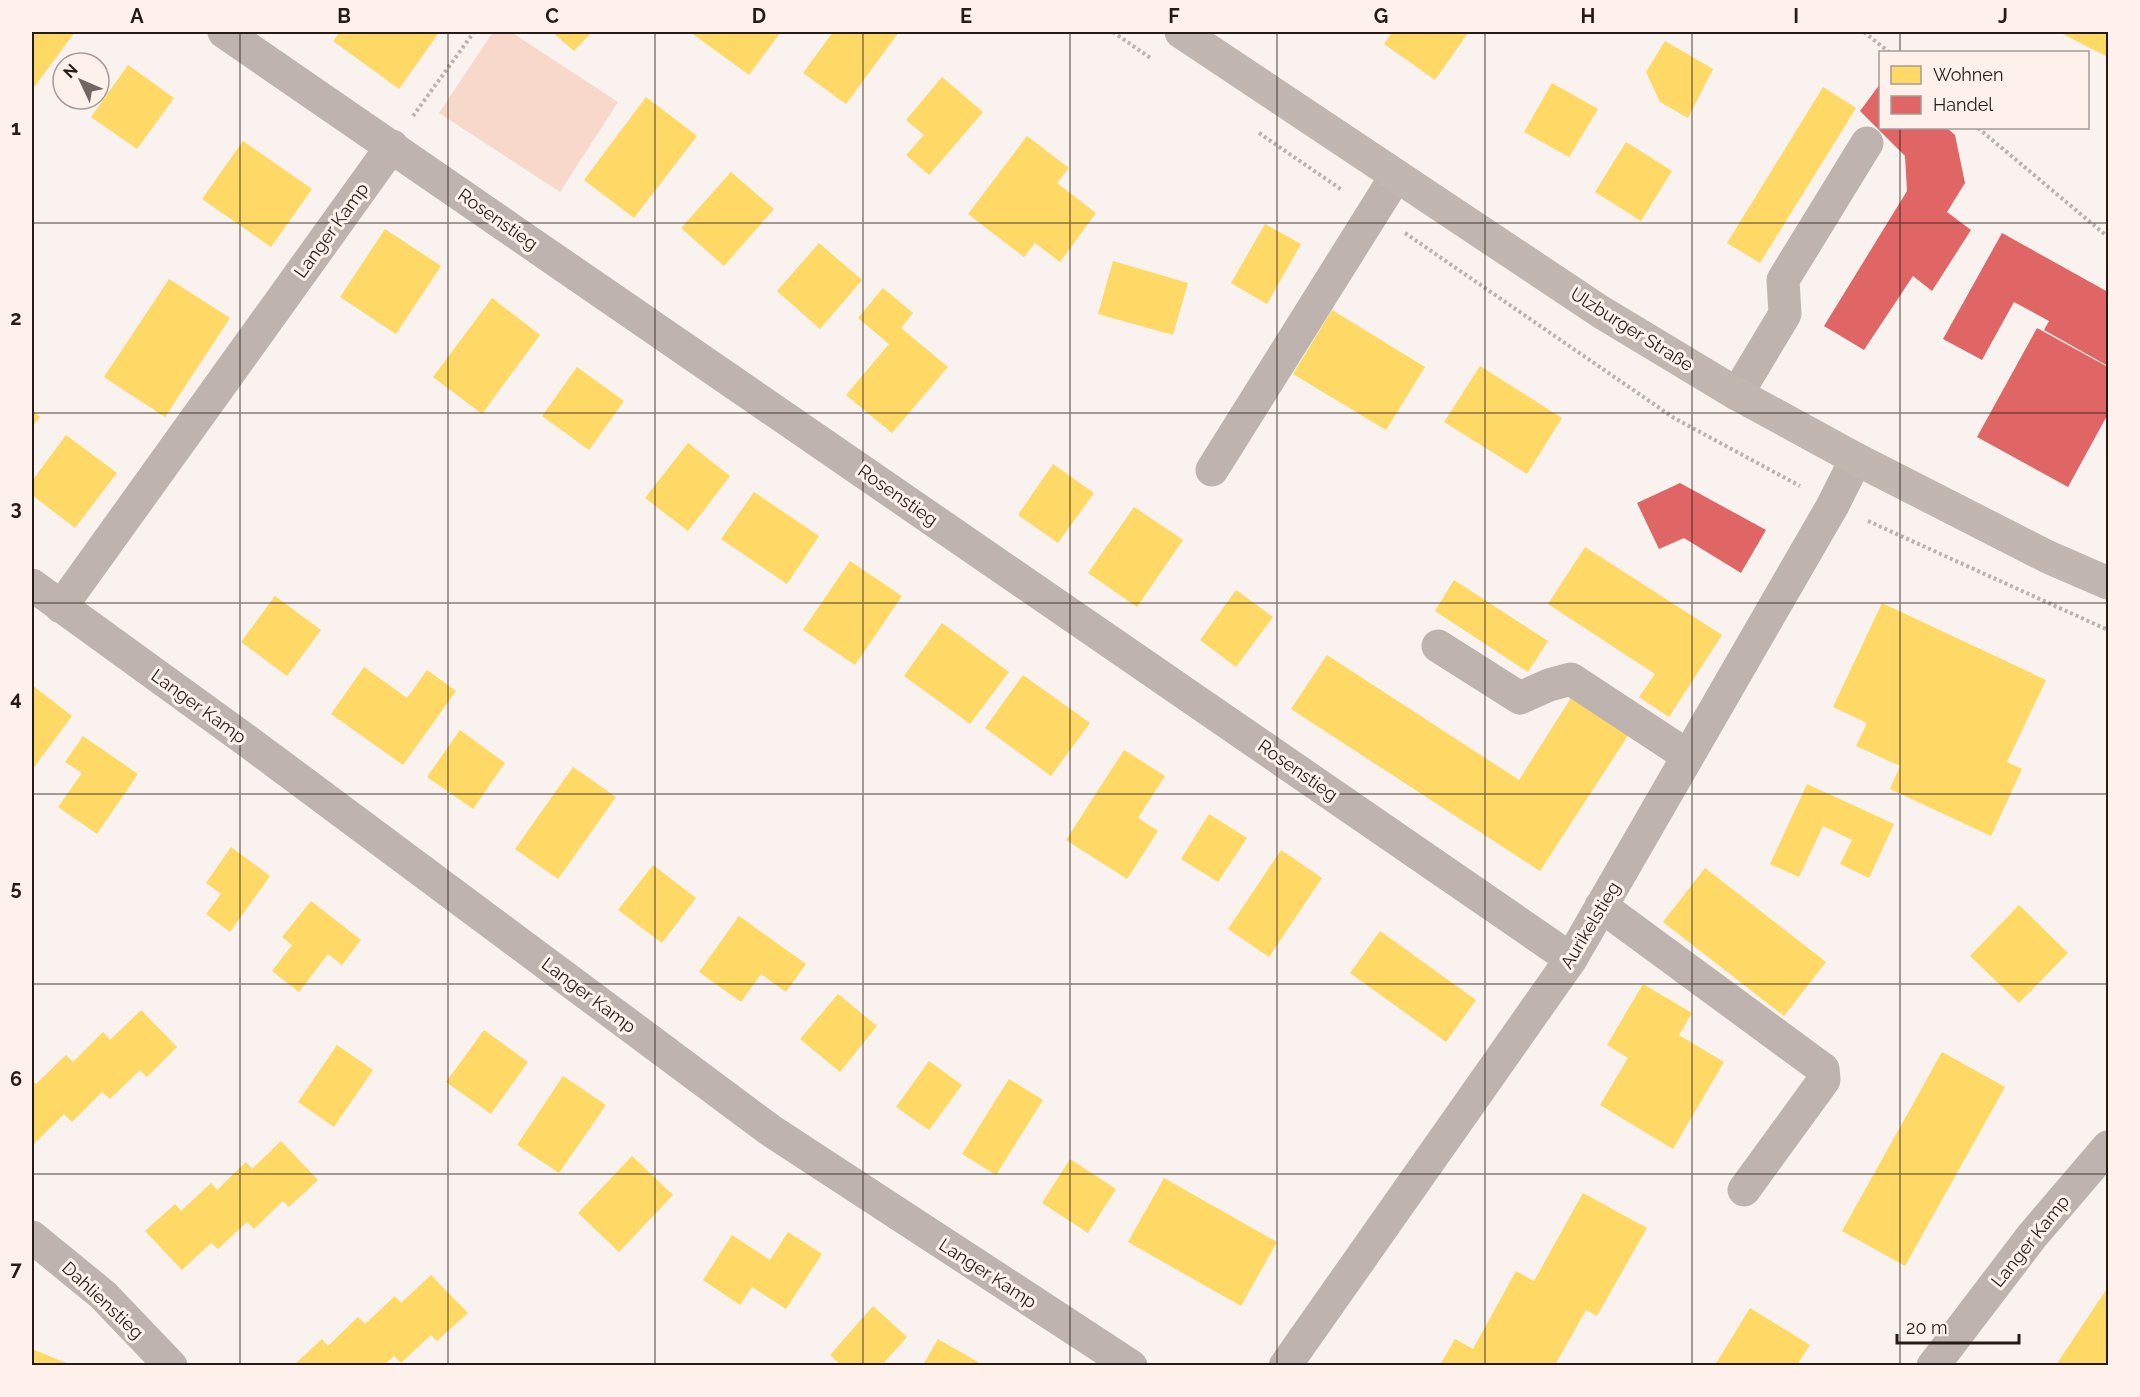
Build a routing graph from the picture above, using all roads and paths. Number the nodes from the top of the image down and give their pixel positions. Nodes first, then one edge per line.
1 (224, 32) edge
2 (474, 32) edge
3 (1181, 32) edge
4 (1864, 32) edge
5 (1888, 51) edge
6 (1979, 129) edge
7 (1867, 143) dead end
8 (392, 146) junction
9 (1396, 176) junction
10 (2109, 237) edge
11 (1737, 394) junction
12 (1856, 459) junction
13 (1212, 470) dead end
14 (2109, 583) edge
15 (32, 585) edge
16 (61, 607) junction
17 (1438, 646) dead end
18 (1688, 756) junction
19 (1601, 906) junction
20 (1571, 959) junction
21 (2109, 1147) edge
22 (1744, 1190) dead end
23 (32, 1237) edge
24 (171, 1365) edge
25 (1131, 1365) edge
26 (1284, 1365) edge
27 (1933, 1365) edge

1 - 8 street, Rosenstieg
2 - 8 path
3 - 9 main road, Ulzburger Straße
4 - 5 path
6 - 10 path
7 - 11 street
8 - 16 street, Langer Kamp
8 - 20 street, Rosenstieg
9 - 11 main road, Ulzburger Straße
9 - 13 street
11 - 12 main road, Ulzburger Straße
12 - 14 main road, Ulzburger Straße
12 - 18 street, Aurikelstieg
15 - 16 street, Langer Kamp
16 - 25 street, Langer Kamp
17 - 18 street
18 - 19 street, Aurikelstieg
19 - 20 street, Aurikelstieg
19 - 22 street
20 - 26 street, Aurikelstieg
21 - 27 street, Langer Kamp
23 - 24 street, Dahlienstieg

